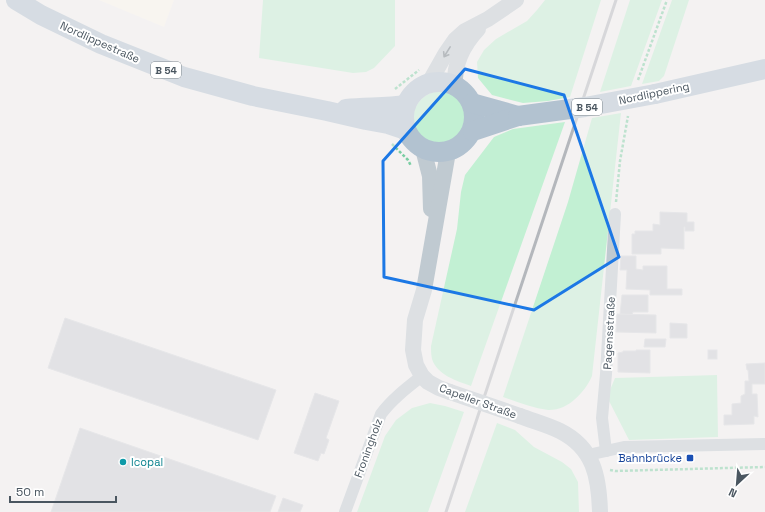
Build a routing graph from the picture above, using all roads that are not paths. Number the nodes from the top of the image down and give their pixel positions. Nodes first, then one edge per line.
1 (16, 0) edge
2 (516, 0) edge
3 (488, 19) junction
4 (765, 69) edge
5 (429, 83) junction
6 (455, 85) junction
7 (472, 103) junction
8 (406, 105) junction
9 (327, 111) junction
10 (518, 116) junction
11 (406, 130) junction
12 (472, 130) junction
13 (423, 149) junction
14 (448, 152) junction
15 (616, 214) dead end
16 (433, 234) junction
17 (422, 376) junction
18 (765, 444) edge
19 (606, 451) junction
20 (591, 461) junction
21 (346, 512) edge
22 (600, 512) edge

1 - 9 main road, Nordlippestraße / B 54
2 - 3 street
3 -> 5 street
3 - 6 street
4 - 10 main road, Nordlippering / B 54, bridge
5 - 6 main road
5 - 8 main road
6 - 7 main road
7 - 10 main road, Nordlippering / B 54
7 - 12 main road
8 - 9 main road, Nordlippestraße / B 54
8 - 11 main road
9 - 11 main road, Nordlippestraße / B 54
10 - 12 main road, Nordlippering / B 54
11 - 13 main road
12 - 14 main road
13 - 14 main road
13 - 16 street
14 - 16 street
15 - 19 street, Pagensstraße
16 - 17 street
17 - 20 street, Capeller Straße, bridge
17 - 21 street, Froningholz
18 - 19 street
19 - 20 street
20 - 22 street

